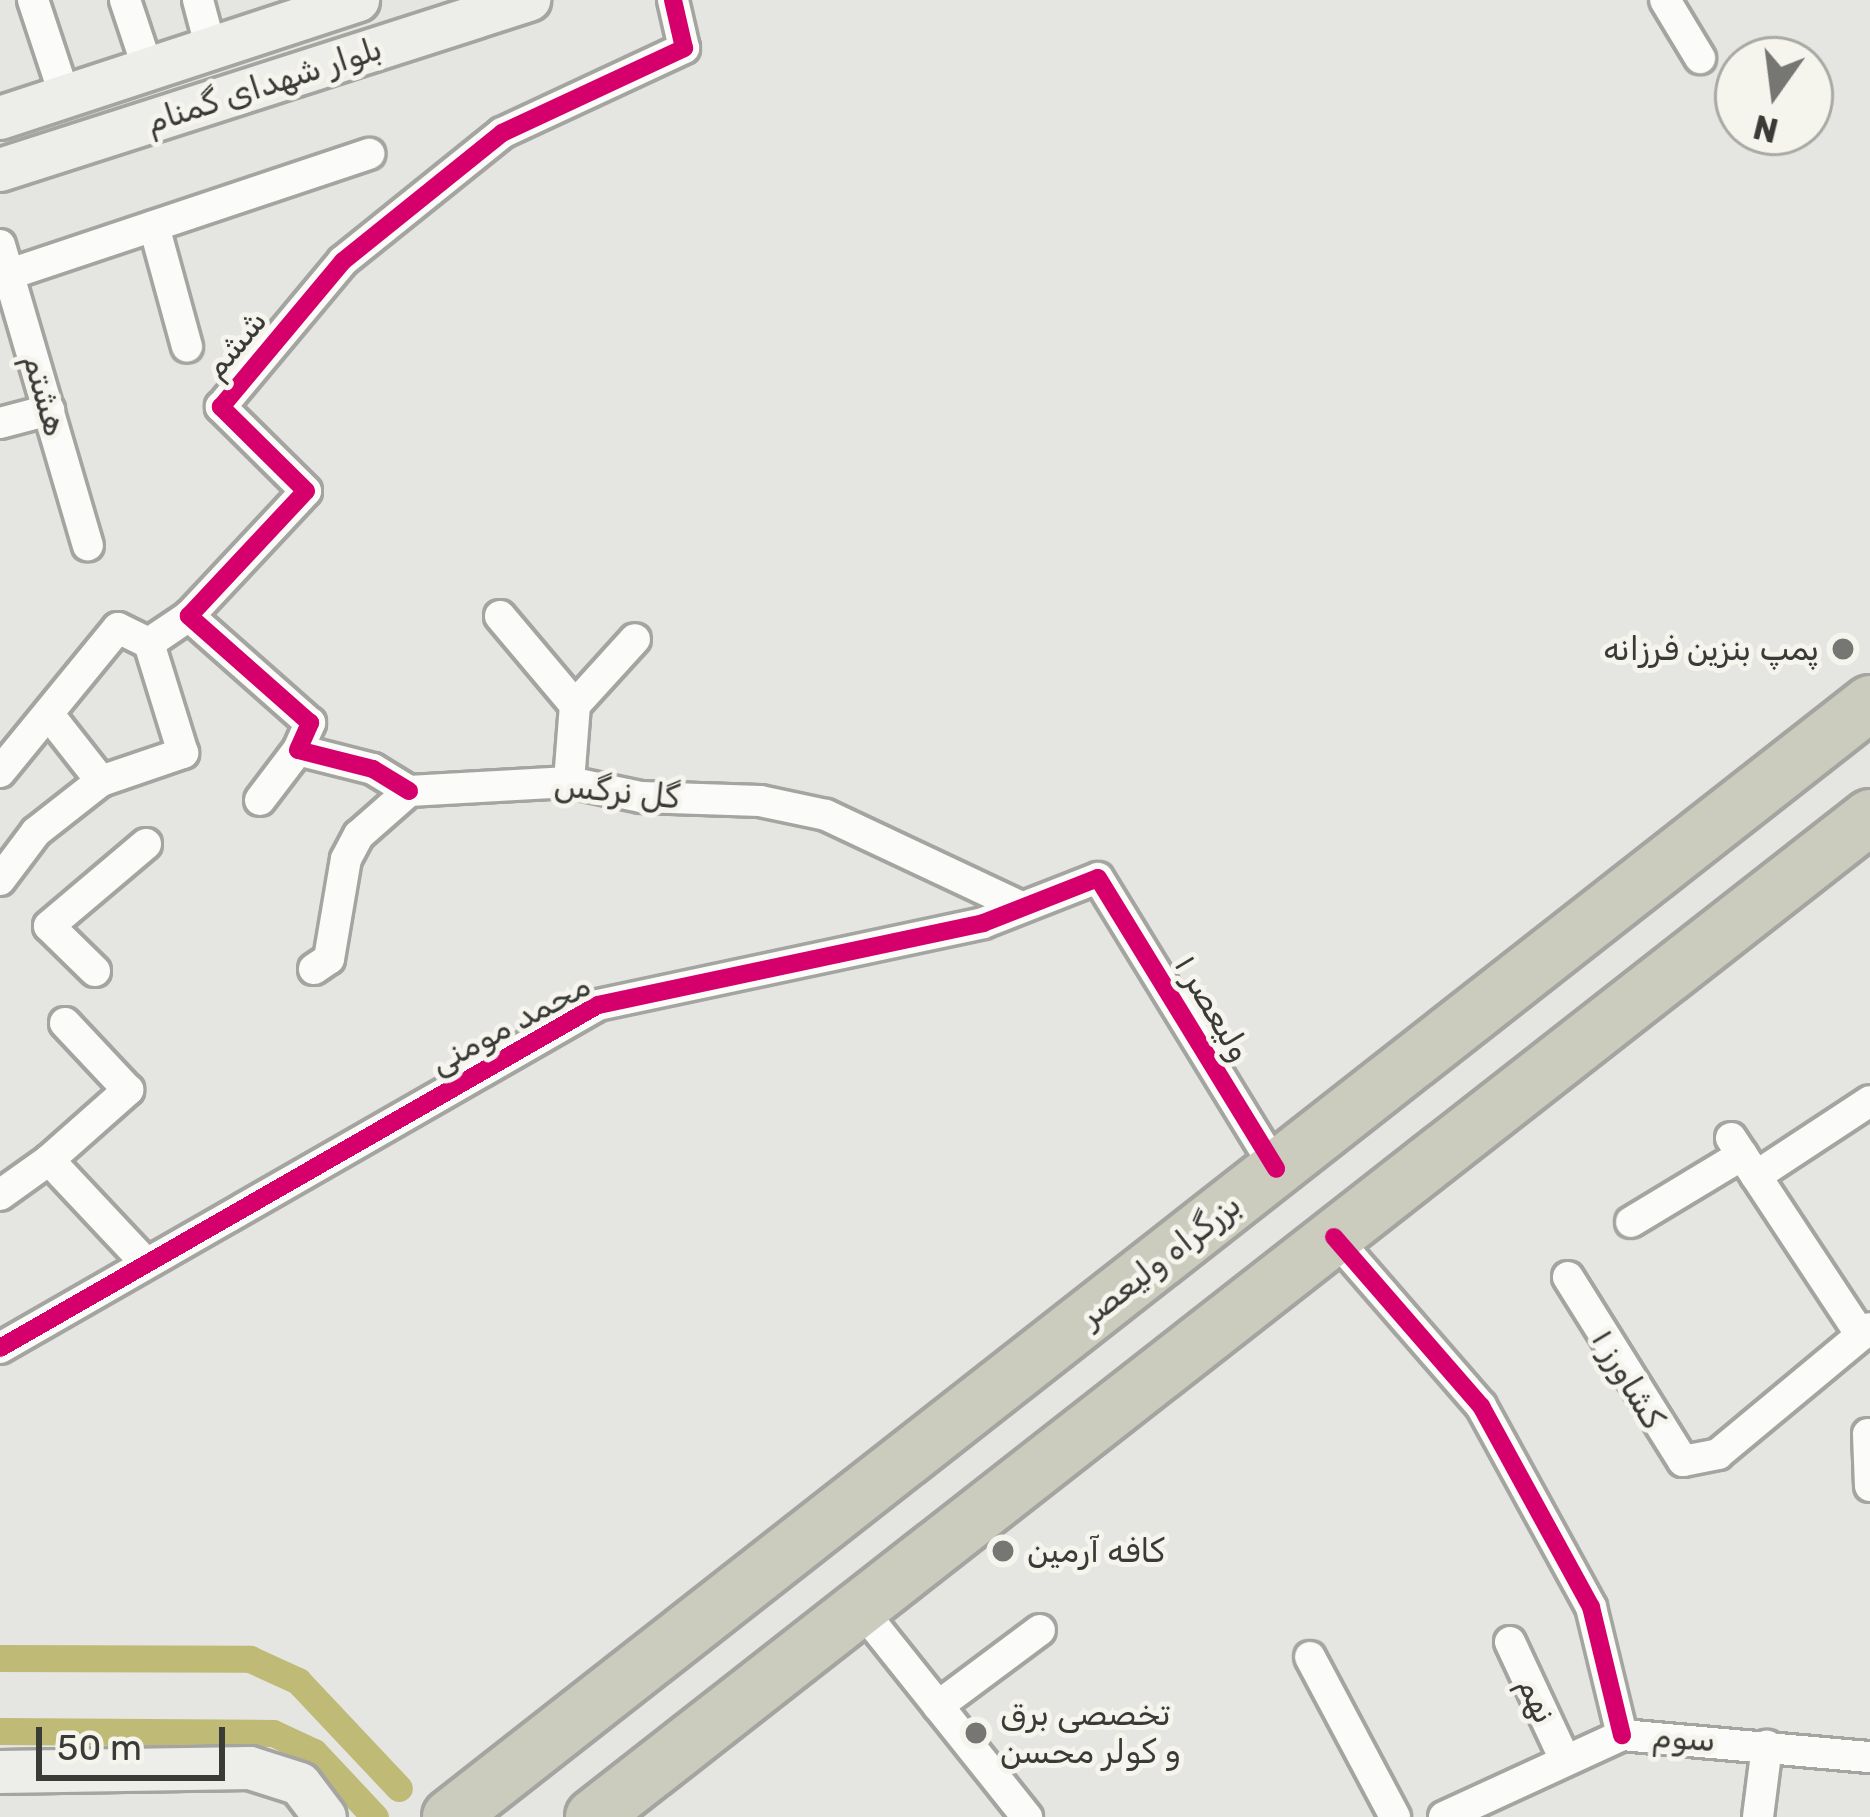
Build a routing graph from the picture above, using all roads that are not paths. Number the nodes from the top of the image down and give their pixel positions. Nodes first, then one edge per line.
1 (33, 0) edge
2 (124, 0) edge
3 (198, 0) edge
4 (358, 0) edge
5 (529, 0) edge
6 (673, 0) edge
7 (1665, 0) edge
8 (212, 49) junction
9 (1700, 58) dead end
10 (148, 69) junction
11 (65, 97) junction
12 (0, 118) edge
13 (369, 154) dead end
14 (0, 170) edge
15 (154, 226) junction
16 (5, 260) edge
17 (187, 347) dead end
18 (49, 410) junction
19 (0, 423) edge
20 (88, 545) dead end
21 (189, 616) junction
22 (500, 616) dead end
23 (635, 640) dead end
24 (149, 643) junction
25 (1870, 703) edge
26 (575, 705) junction
27 (50, 716) junction
28 (298, 750) junction
29 (0, 772) edge
30 (101, 781) junction
31 (569, 782) junction
32 (409, 791) junction
33 (260, 800) dead end
34 (1870, 817) edge
35 (146, 844) dead end
36 (1098, 878) joint
37 (0, 880) edge
38 (1017, 905) junction
39 (314, 969) dead end
40 (95, 971) dead end
41 (64, 1023) dead end
42 (1870, 1101) edge
43 (1743, 1156) junction
44 (49, 1160) junction
45 (1276, 1169) junction
46 (0, 1195) edge
47 (1631, 1222) dead end
48 (1334, 1237) junction
49 (144, 1262) junction
50 (1568, 1277) dead end
51 (1866, 1332) edge
52 (0, 1348) edge
53 (1868, 1434) edge
54 (1870, 1486) edge
55 (860, 1608) junction
56 (1040, 1630) dead end
57 (1510, 1642) dead end
58 (1310, 1657) dead end
59 (938, 1706) junction
60 (1622, 1736) junction
61 (1767, 1746) junction
62 (1870, 1757) edge
63 (1564, 1758) junction
64 (0, 1772) edge
65 (1495, 1805) edge
66 (325, 1817) edge
67 (451, 1817) edge
68 (593, 1817) edge
69 (1027, 1817) edge
70 (1395, 1817) edge
71 (1444, 1817) edge
72 (1758, 1817) edge

1 - 11 street
2 - 10 street
3 - 8 street
4 - 8 main road, بلوار شهدای گمنام
5 - 14 main road, بلوار شهدای گمنام
6 - 21 street, ششم
7 - 9 street
8 - 10 main road, بلوار شهدای گمنام
10 - 11 main road, بلوار شهدای گمنام
11 - 12 main road, بلوار شهدای گمنام
13 - 15 street
15 - 16 street
15 - 17 street
16 - 18 street, هشتم
18 - 19 street
18 - 20 street, هشتم
21 - 24 street
21 - 28 street
22 - 26 street
23 - 26 street
24 - 27 street
24 - 30 street
25 - 45 highway, بزرگراه ولیعصر
26 - 31 street
27 - 29 street
27 - 30 street
28 - 32 street
28 - 33 street
30 - 37 street
31 - 32 street, گل نرگس
31 - 38 street, گل نرگس
32 - 39 street
34 - 48 highway
35 - 40 street
36 - 38 street, محمد مومنی
36 - 45 street, ولیعصر ۱
38 - 49 street, محمد مومنی
41 - 44 street
42 - 43 street
43 - 47 street
43 - 51 street
44 - 46 street
44 - 49 street
45 - 67 highway, بزرگراه ولیعصر
48 - 55 highway
48 - 60 street
49 - 52 street, محمد مومنی
50 - 51 street, کشاورز ۱
53 - 54 street
55 - 59 street
55 - 68 highway
56 - 59 street
57 - 63 street, نهم
58 - 70 street
59 - 69 street
60 - 61 street, سوم
60 - 63 street, سوم
61 - 62 street, سوم
61 - 72 street
63 - 65 street, سوم
64 - 66 main road
65 - 71 street, سوم

